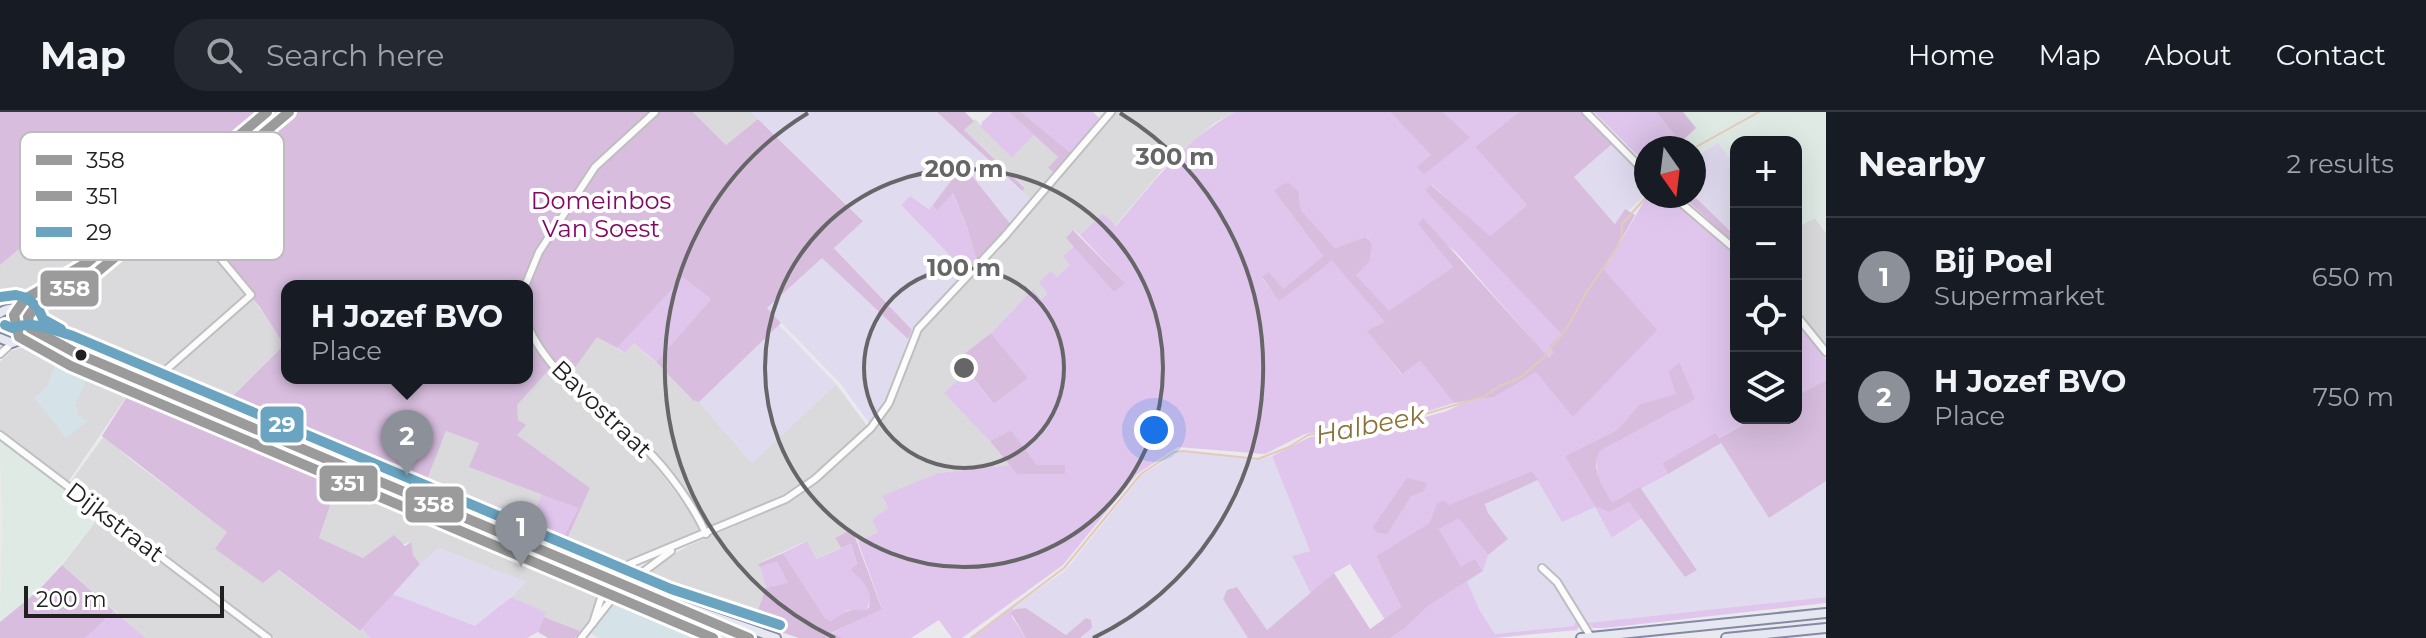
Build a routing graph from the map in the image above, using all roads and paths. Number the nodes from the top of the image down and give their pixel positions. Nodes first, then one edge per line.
1 (289, 112) edge
2 (655, 112) edge
3 (1111, 112) edge
4 (1586, 112) edge
5 (265, 132) edge
6 (1634, 161) edge
7 (1687, 208) edge
8 (1730, 245) edge
9 (112, 260) edge
10 (222, 260) edge
11 (527, 280) edge
12 (64, 292) junction
13 (19, 309) junction
14 (0, 313) edge
15 (28, 317) junction
16 (1802, 322) edge
17 (30, 328) junction
18 (533, 333) edge
19 (0, 338) edge
20 (25, 338) junction
21 (12, 343) junction
22 (68, 349) junction
23 (1826, 352) edge
24 (0, 354) edge
25 (150, 384) junction
26 (0, 435) edge
27 (706, 534) junction
28 (681, 544) junction
29 (1542, 568) dead end
30 (608, 576) junction
31 (627, 584) junction
32 (666, 602) junction
33 (1826, 613) edge
34 (593, 623) junction
35 (1826, 628) edge
36 (1591, 637) edge
37 (268, 638) edge
38 (581, 638) edge
39 (749, 638) edge
40 (776, 638) edge
41 (1581, 638) edge
42 (1726, 638) edge

1 - 5 street
2 - 11 street
3 - 27 street
4 - 6 street
7 - 8 street
9 - 12 street
10 - 25 street
12 - 13 street
12 - 15 street
13 - 14 main road
13 - 15 main road
15 - 17 main road
16 - 23 street
17 - 20 main road
17 - 22 main road
18 - 27 street, Bavostraat
19 - 21 main road
20 - 21 main road
20 - 22 main road
21 - 24 street
22 - 25 main road
25 - 30 main road
26 - 37 street, Dijkstraat
27 - 28 street
28 - 30 street
28 - 31 street
29 - 36 street
30 - 31 main road
30 - 34 street
31 - 32 main road
31 - 34 street
32 - 39 main road
32 - 40 main road
33 - 36 main road
34 - 38 street
35 - 42 main road
36 - 41 main road

